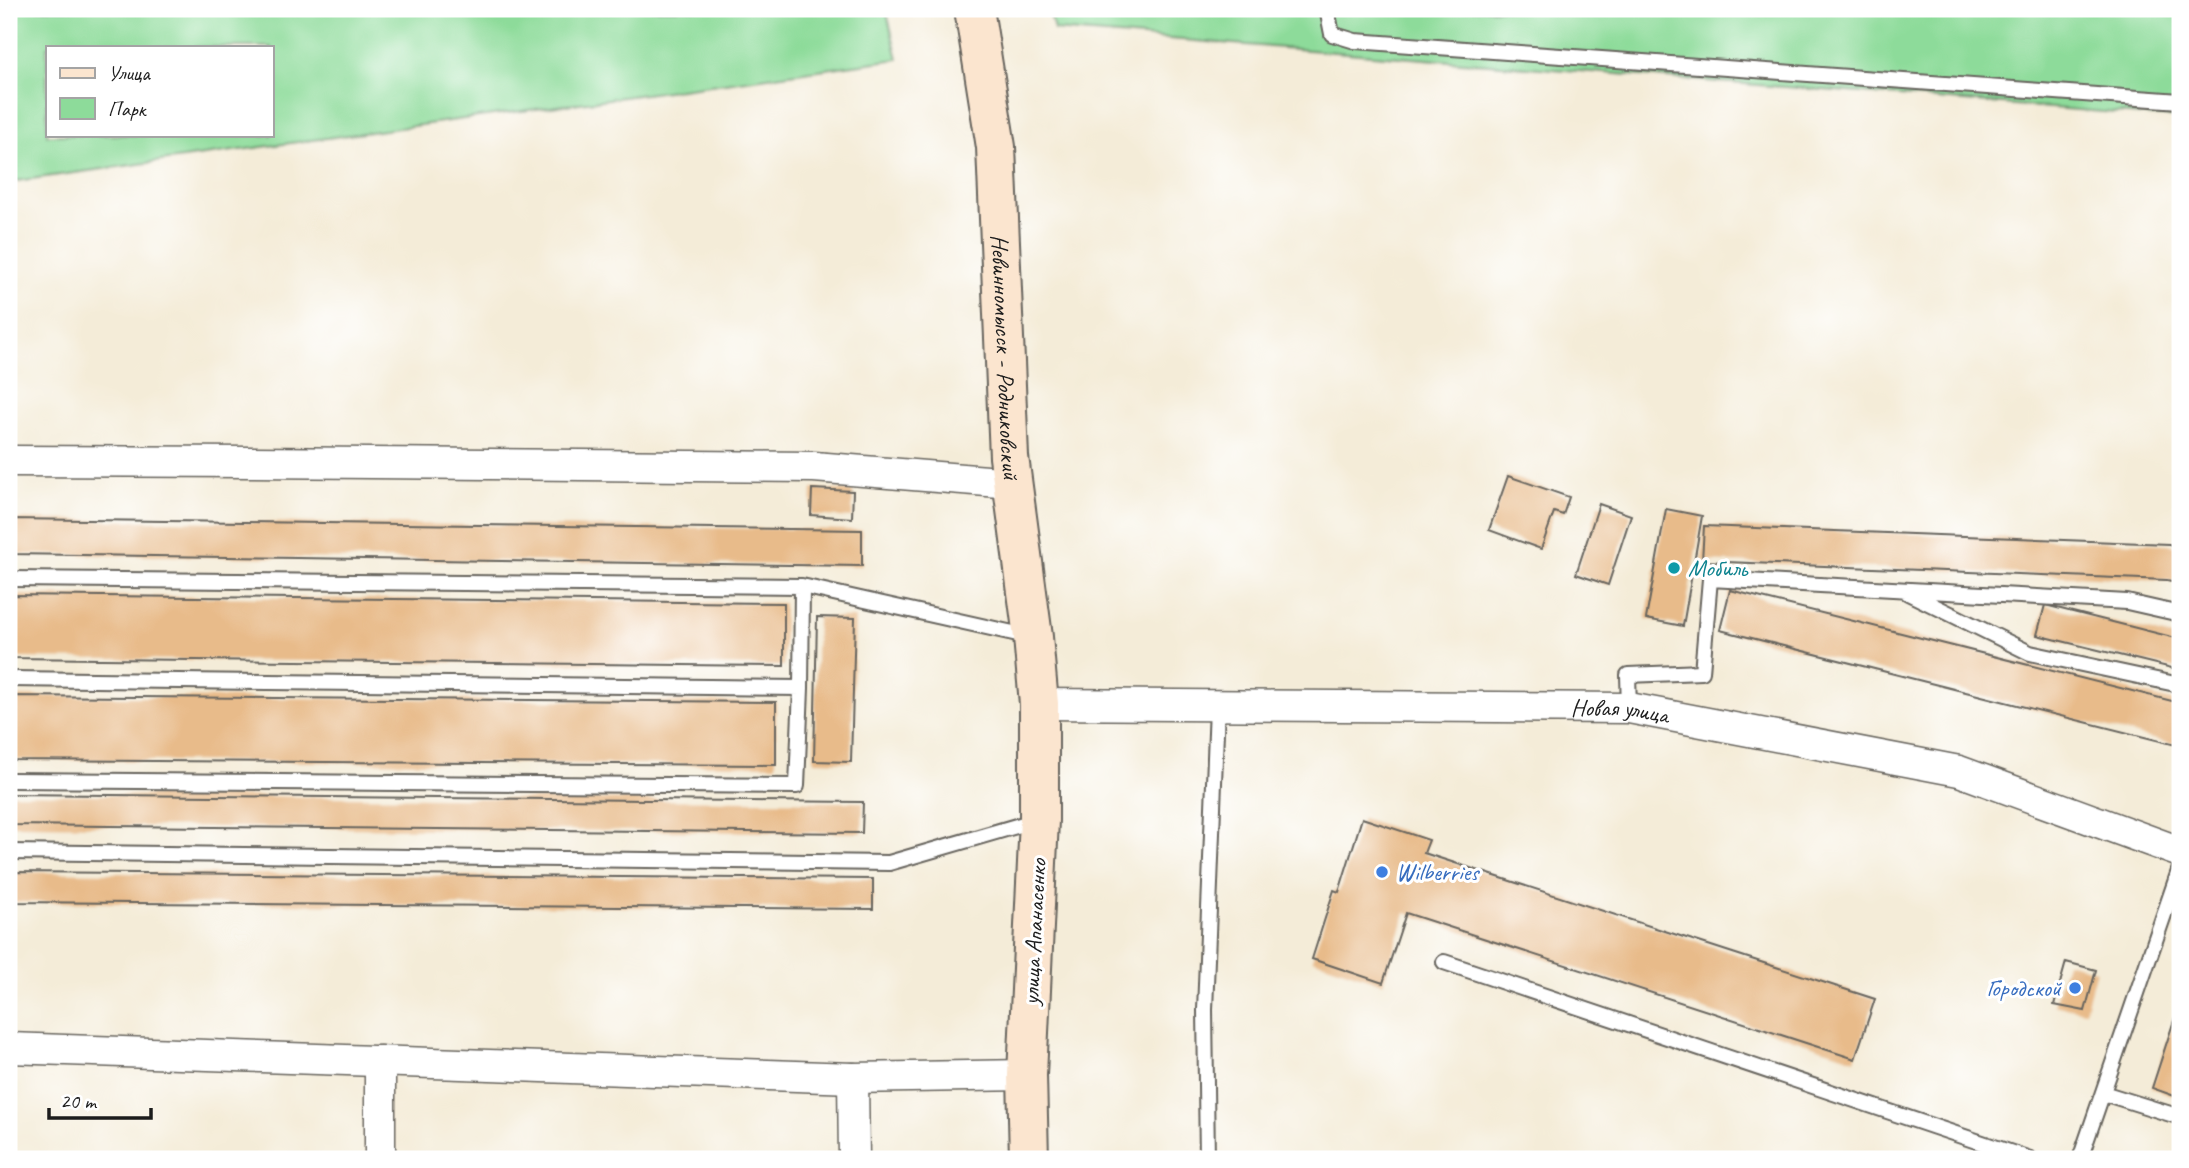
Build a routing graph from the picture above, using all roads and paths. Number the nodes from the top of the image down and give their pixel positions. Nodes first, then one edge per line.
1 (974, 9) edge
2 (1327, 9) edge
3 (2180, 101) edge
4 (9, 461) edge
5 (1011, 470) junction
6 (9, 579) edge
7 (802, 586) junction
8 (1900, 589) junction
9 (2180, 614) edge
10 (1033, 637) junction
11 (9, 679) edge
12 (2180, 685) edge
13 (801, 688) junction
14 (1039, 704) junction
15 (1217, 707) junction
16 (1629, 708) junction
17 (9, 780) edge
18 (1039, 820) junction
19 (9, 852) edge
20 (2180, 852) edge
21 (2180, 868) edge
22 (1444, 962) dead end
23 (9, 1048) edge
24 (380, 1061) junction
25 (1027, 1075) junction
26 (853, 1078) junction
27 (2103, 1093) junction
28 (2180, 1116) edge
29 (380, 1159) edge
30 (854, 1159) edge
31 (1028, 1159) edge
32 (1207, 1159) edge
33 (2030, 1159) edge
34 (2080, 1159) edge

1 - 5 street, Невинномысск - Родниковский
2 - 3 lane
4 - 5 street
5 - 10 street, Невинномысск - Родниковский
6 - 7 lane
7 - 10 lane
7 - 13 lane
8 - 9 lane
8 - 12 lane
8 - 16 lane
10 - 14 street, Невинномысск - Родниковский
11 - 13 lane
13 - 17 lane
14 - 15 street, Новая улица
14 - 18 street, улица Апанасенко
15 - 16 street, Новая улица
15 - 32 lane
16 - 20 street, Новая улица
18 - 19 lane
18 - 25 street, улица Апанасенко
21 - 27 lane
22 - 33 lane
23 - 24 street
24 - 26 street
24 - 29 street
25 - 26 street
25 - 31 street, улица Апанасенко
26 - 30 street
27 - 28 lane
27 - 34 lane

